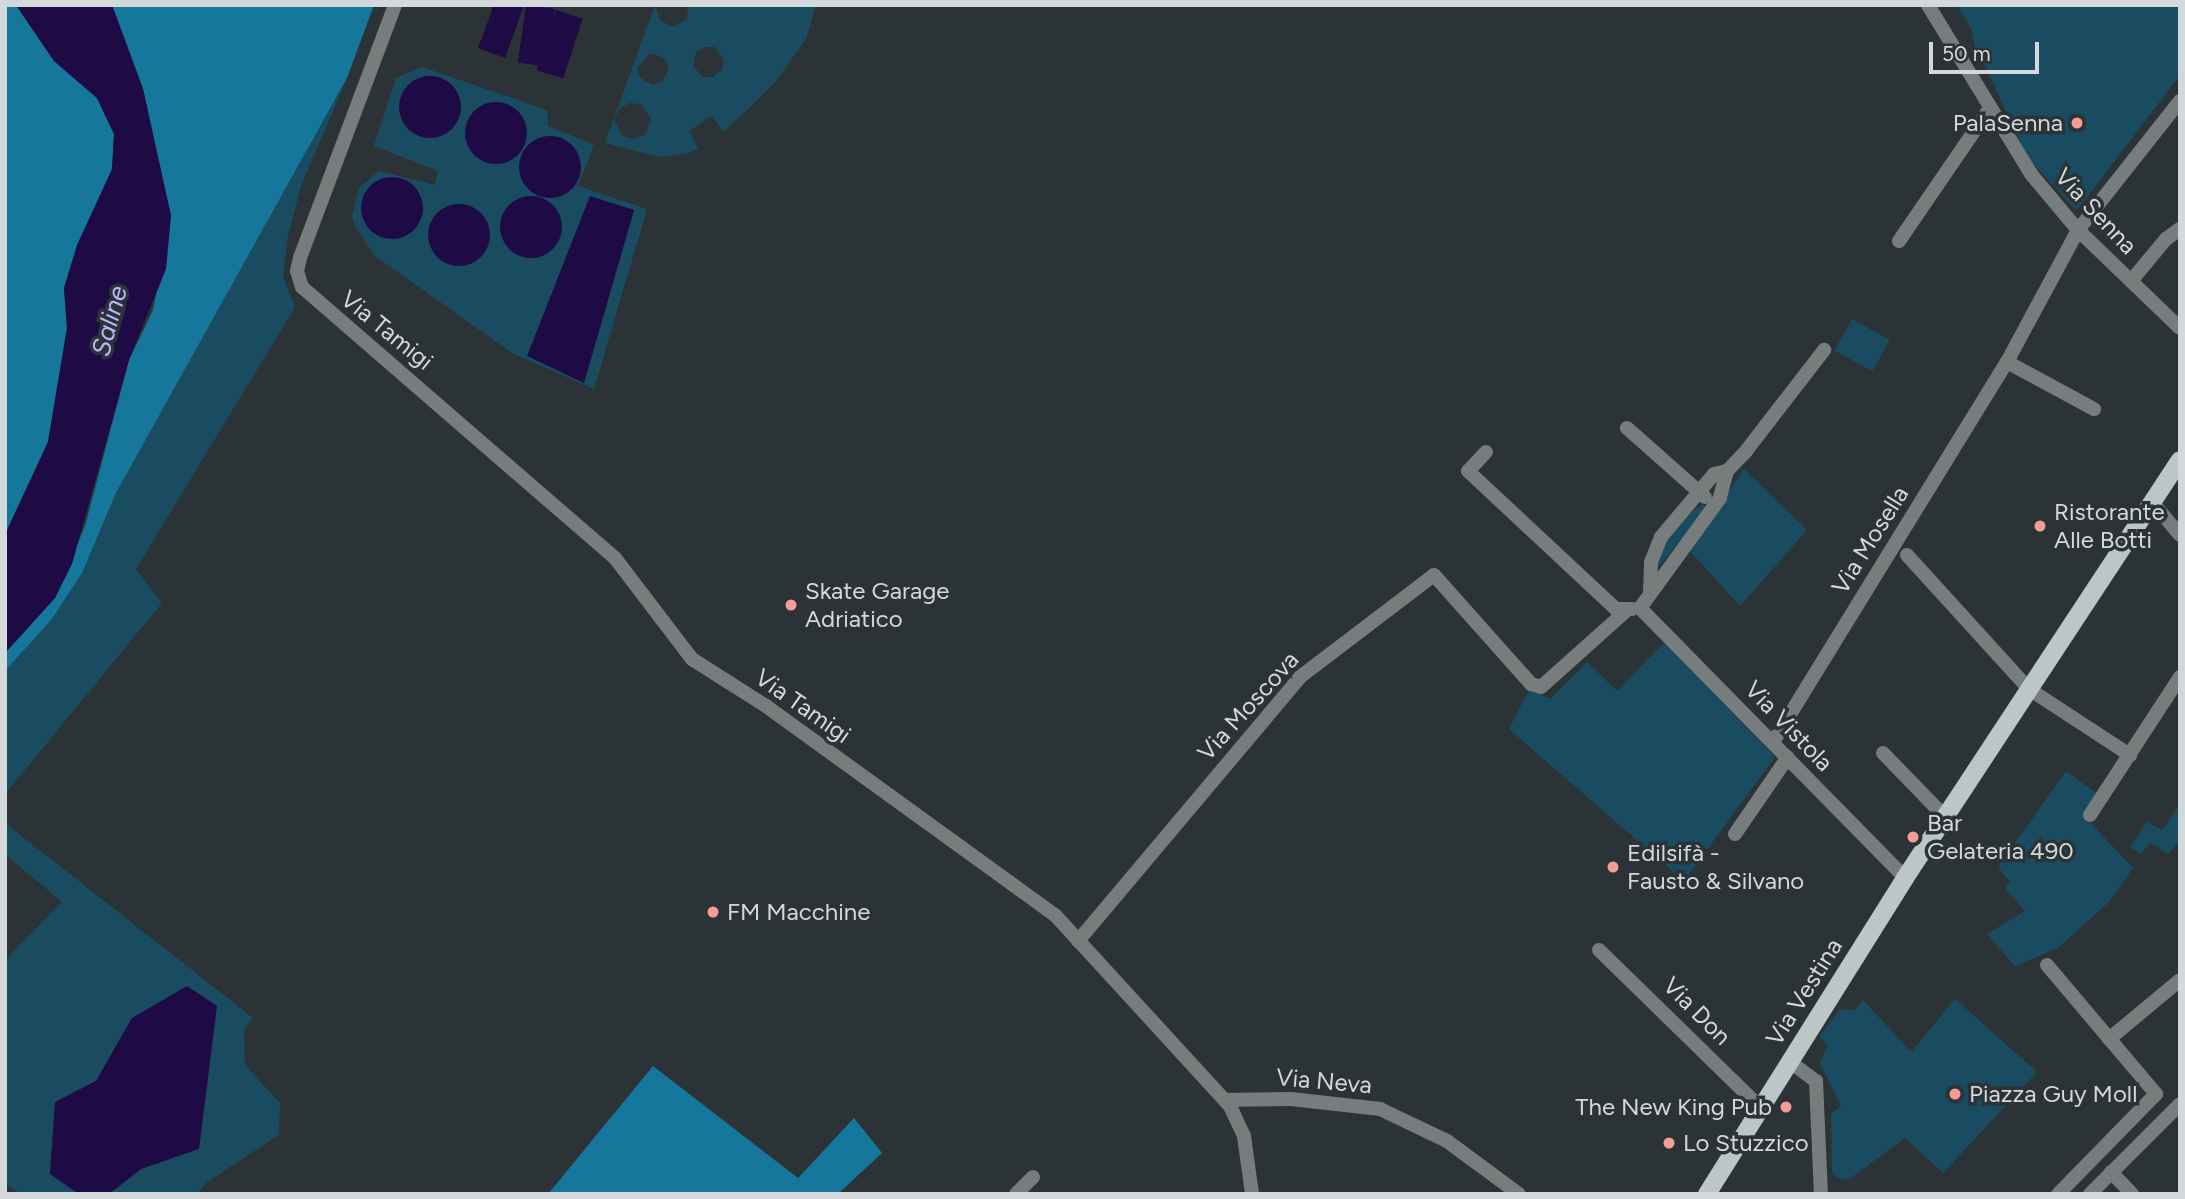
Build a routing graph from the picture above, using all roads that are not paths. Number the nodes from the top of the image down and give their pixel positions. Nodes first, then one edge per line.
1 (395, 5) edge
2 (1928, 5) edge
3 (2180, 101) edge
4 (1990, 108) junction
5 (2180, 229) edge
6 (2078, 230) junction
7 (1899, 241) dead end
8 (2131, 281) junction
9 (2180, 328) edge
10 (1824, 350) dead end
11 (2007, 362) junction
12 (2094, 409) dead end
13 (1628, 428) dead end
14 (1486, 452) dead end
15 (2180, 460) edge
16 (1727, 471) junction
17 (1700, 493) junction
18 (2152, 502) junction
19 (1715, 505) junction
20 (2180, 535) edge
21 (1907, 555) dead end
22 (1650, 593) junction
23 (1634, 609) junction
24 (2180, 677) edge
25 (2029, 689) junction
26 (1773, 742) junction
27 (1883, 753) dead end
28 (2130, 755) junction
29 (1788, 757) junction
30 (2090, 815) dead end
31 (1945, 817) junction
32 (1735, 834) dead end
33 (1905, 878) junction
34 (1078, 941) junction
35 (1599, 950) dead end
36 (2047, 965) dead end
37 (2180, 980) edge
38 (2109, 1038) junction
39 (1789, 1061) junction
40 (1225, 1100) junction
41 (2180, 1104) edge
42 (1760, 1107) junction
43 (2111, 1172) junction
44 (1033, 1177) dead end
45 (1016, 1194) edge
46 (1252, 1194) edge
47 (1519, 1194) edge
48 (1707, 1194) edge
49 (1821, 1194) edge
50 (2058, 1194) edge
51 (2090, 1194) edge
52 (2132, 1194) edge

1 - 34 street, Via Tamigi
2 - 4 street, Via Senna
3 - 6 street, Via Mosella
4 - 6 street, Via Senna
4 - 7 street
5 - 8 street
6 - 8 street, Via Senna
6 - 11 street, Via Mosella
8 - 9 street, Via Senna
10 - 16 street
11 - 12 street
11 - 26 street, Via Mosella
13 - 17 street
14 - 23 street, Via Vistola
15 - 18 main road, Via Vestina
16 - 17 street
16 - 19 street
17 - 19 street
17 - 22 street
18 - 20 street
18 - 25 main road, Via Vestina
19 - 22 street
21 - 25 street
22 - 23 street
23 - 26 street, Via Vistola
23 - 34 street, Via Moscova
24 - 28 street
25 - 28 street
25 - 31 main road, Via Vestina
26 - 29 street, Via Vistola
27 - 31 street
28 - 30 street
29 - 32 street
29 - 33 street, Via Vistola
31 - 33 main road, Via Vestina
33 - 39 main road, Via Vestina
34 - 40 street, Via Tamigi
35 - 42 street, Via Don
36 - 38 street
37 - 38 street
38 - 50 street
39 - 42 main road, Via Vestina
39 - 49 street
40 - 46 street, Via Tamigi
40 - 47 street, Via Neva
41 - 43 street
42 - 48 main road, Via Vestina
43 - 51 street
43 - 52 street
44 - 45 street

